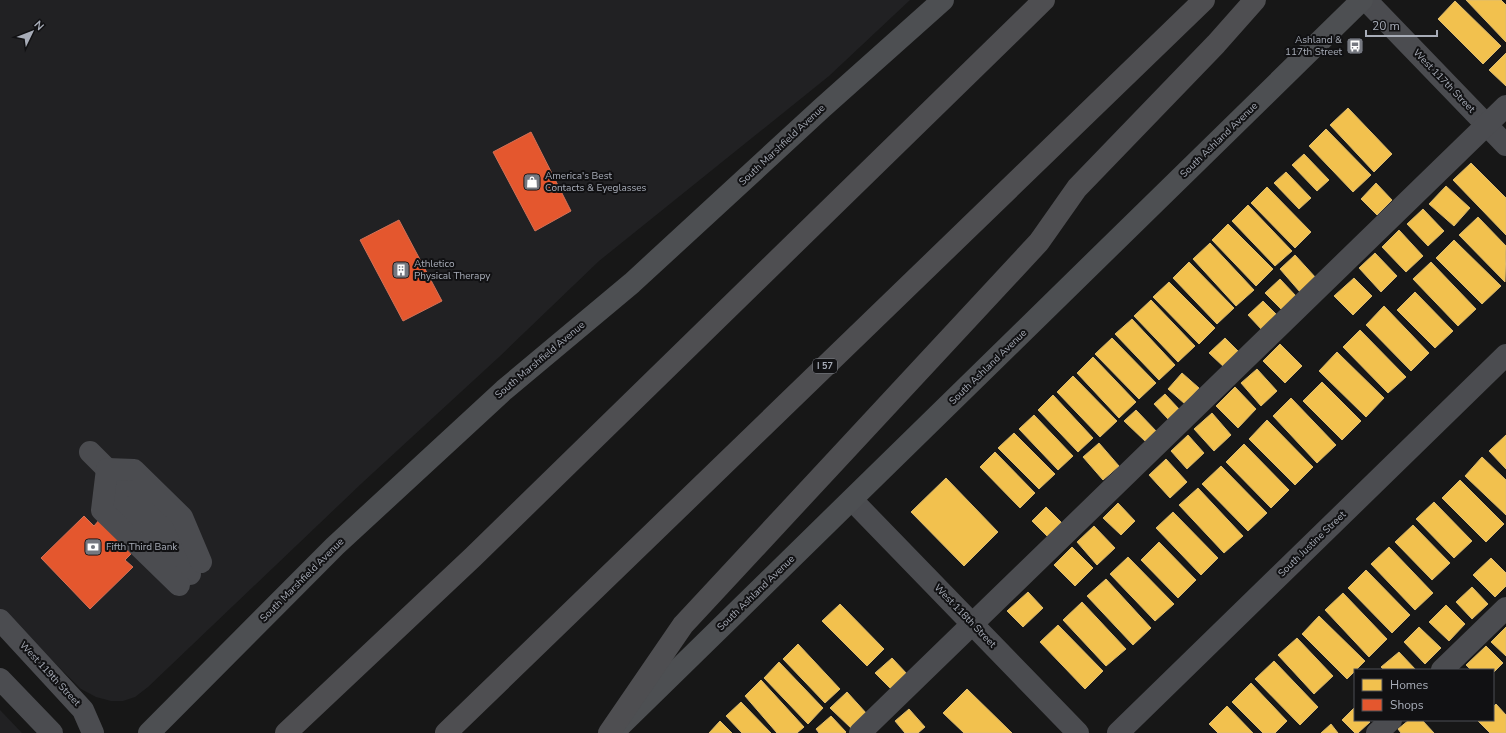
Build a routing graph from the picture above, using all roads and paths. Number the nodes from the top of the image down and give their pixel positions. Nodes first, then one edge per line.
1 (943, 0) edge
2 (1044, 0) edge
3 (1204, 0) edge
4 (1256, 0) edge
5 (1362, 0) edge
6 (1366, 0) edge
7 (1506, 106) edge
8 (1486, 125) junction
9 (1506, 145) edge
10 (1506, 355) edge
11 (90, 452) dead end
12 (106, 479) junction
13 (852, 500) junction
14 (1506, 608) edge
15 (0, 620) edge
16 (972, 624) junction
17 (1443, 669) edge
18 (0, 679) edge
19 (1390, 721) edge
20 (52, 733) edge
21 (93, 733) edge
22 (149, 733) edge
23 (286, 733) edge
24 (446, 733) edge
25 (609, 733) edge
26 (613, 733) edge
27 (860, 733) edge
28 (1078, 733) edge
29 (1118, 733) edge
30 (1377, 733) edge

1 - 22 main road, South Marshfield Avenue
2 - 23 highway
3 - 24 highway, I 57
4 - 25 highway
5 - 13 main road, South Ashland Avenue
6 - 8 street, West 117th Street
7 - 8 street
8 - 9 street, West 117th Street
8 - 16 street
10 - 29 street, South Justine Street
11 - 12 street
12 - 12 street
13 - 16 street, West 118th Street
13 - 26 main road, South Ashland Avenue
14 - 17 street
15 - 21 street, West 119th Street
16 - 27 street
16 - 28 street, West 118th Street
18 - 20 street
19 - 30 street

